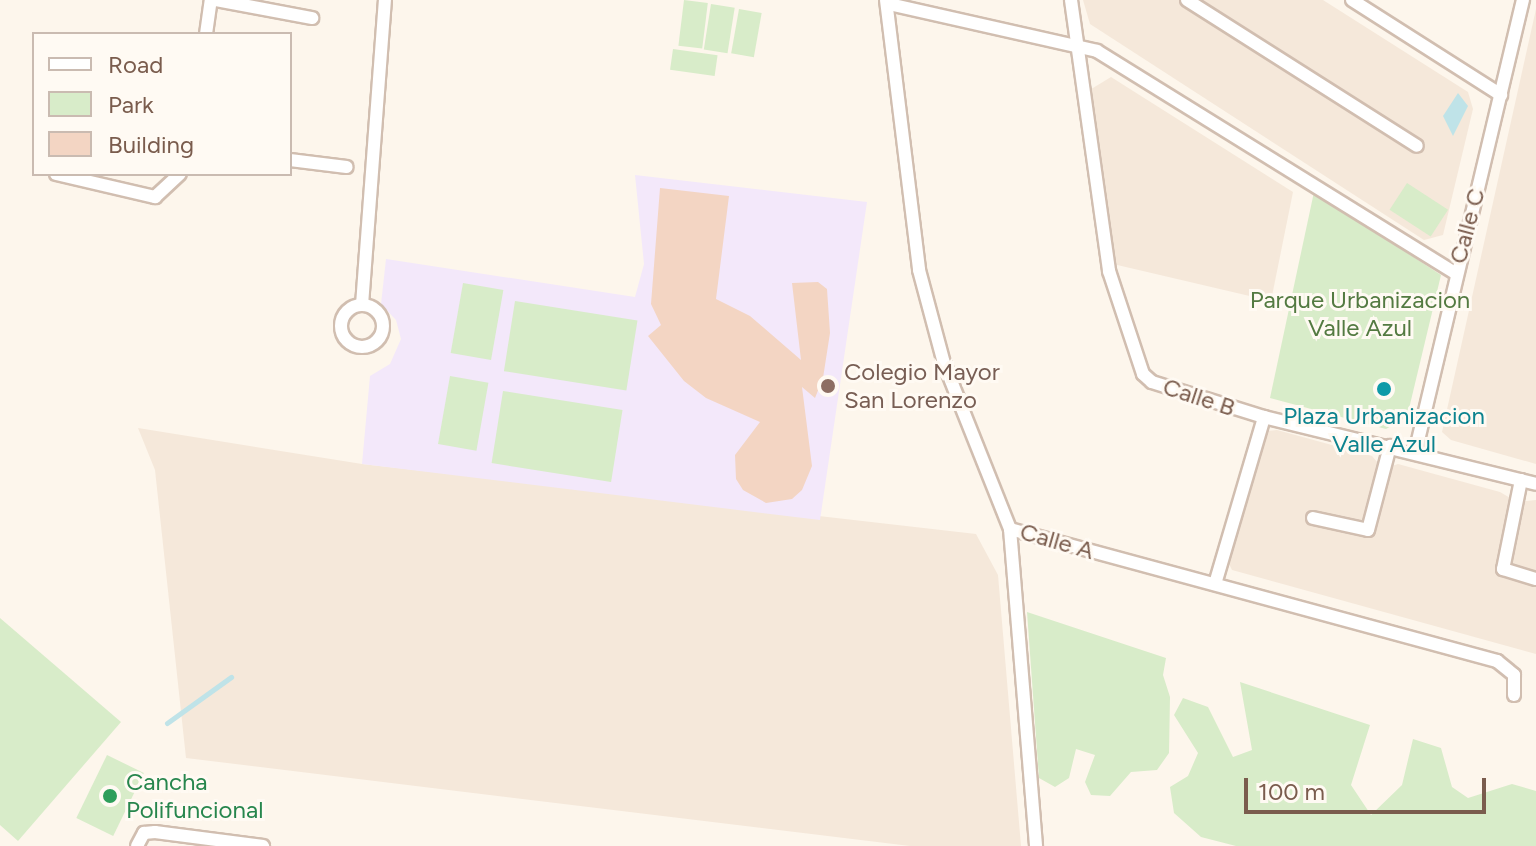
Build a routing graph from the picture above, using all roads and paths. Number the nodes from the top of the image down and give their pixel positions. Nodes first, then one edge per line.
1 (214, 0) edge
2 (385, 0) edge
3 (1071, 0) edge
4 (1187, 0) edge
5 (1352, 0) edge
6 (1523, 0) edge
7 (888, 2) edge
8 (312, 18) dead end
9 (206, 32) edge
10 (1079, 46) junction
11 (1501, 95) junction
12 (1417, 146) dead end
13 (292, 160) edge
14 (347, 167) dead end
15 (65, 176) edge
16 (178, 176) edge
17 (1455, 273) junction
18 (362, 305) dead end
19 (1264, 417) junction
20 (1390, 446) junction
21 (1415, 453) junction
22 (1521, 480) junction
23 (1536, 484) edge
24 (1313, 518) dead end
25 (1010, 529) junction
26 (1536, 579) edge
27 (1215, 584) junction
28 (1514, 695) dead end
29 (137, 846) edge
30 (263, 846) edge
31 (1036, 846) edge

1 - 8 street
1 - 9 street
2 - 18 street
3 - 10 street, Calle B
4 - 12 street
5 - 11 street
6 - 11 street, Calle C
7 - 10 street
7 - 25 street, Calle A
10 - 17 street
10 - 19 street, Calle B
11 - 17 street, Calle C
13 - 14 street
15 - 16 street
17 - 21 street, Calle C
19 - 20 street, Calle B
19 - 27 street
20 - 21 street, Calle B
20 - 24 street
21 - 22 street, Calle B
22 - 23 street, Calle B
22 - 26 street
25 - 27 street, Calle A
25 - 31 street
27 - 28 street, Calle A
29 - 30 street

